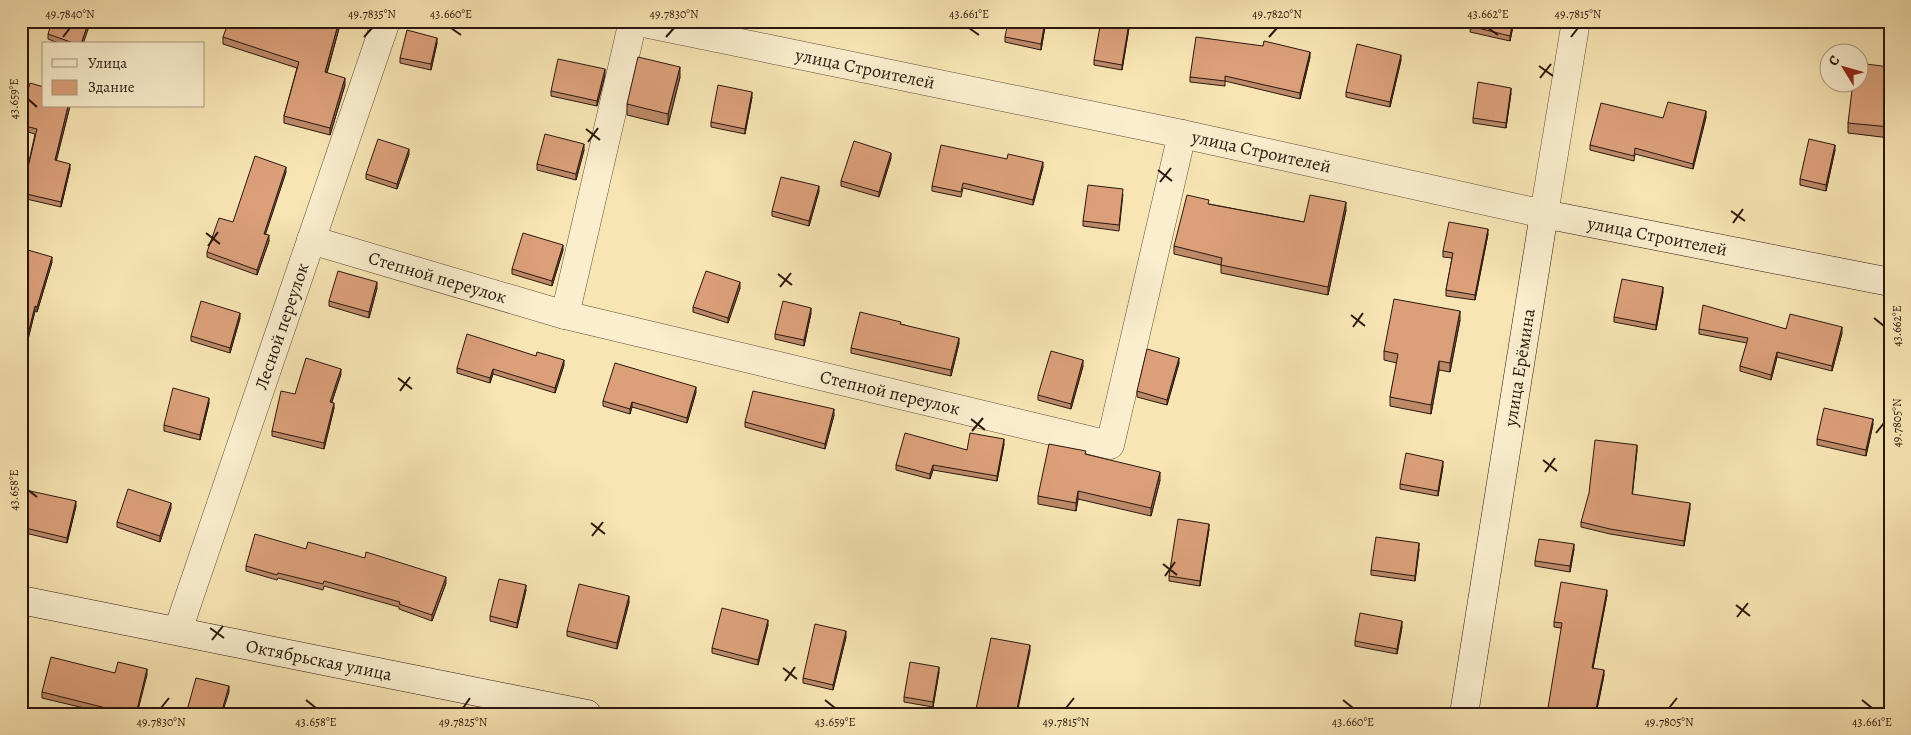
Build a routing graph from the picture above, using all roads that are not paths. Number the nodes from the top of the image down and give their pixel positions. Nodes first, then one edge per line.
1 (386, 21) edge
2 (633, 21) edge
3 (1576, 21) edge
4 (1182, 134) junction
5 (1544, 214) junction
6 (311, 240) junction
7 (1890, 282) edge
8 (564, 315) junction
9 (21, 600) edge
10 (178, 630) junction
11 (587, 714) edge
12 (1464, 714) edge

1 - 6 street, Лесной переулок
2 - 4 street, улица Строителей
2 - 8 street
3 - 5 street, улица Ерёмина
4 - 5 street, улица Строителей
4 - 8 street, Степной переулок
5 - 7 street, улица Строителей
5 - 12 street, улица Ерёмина
6 - 8 street, Степной переулок
6 - 10 street, Лесной переулок
9 - 10 street, Октябрьская улица
10 - 11 street, Октябрьская улица

